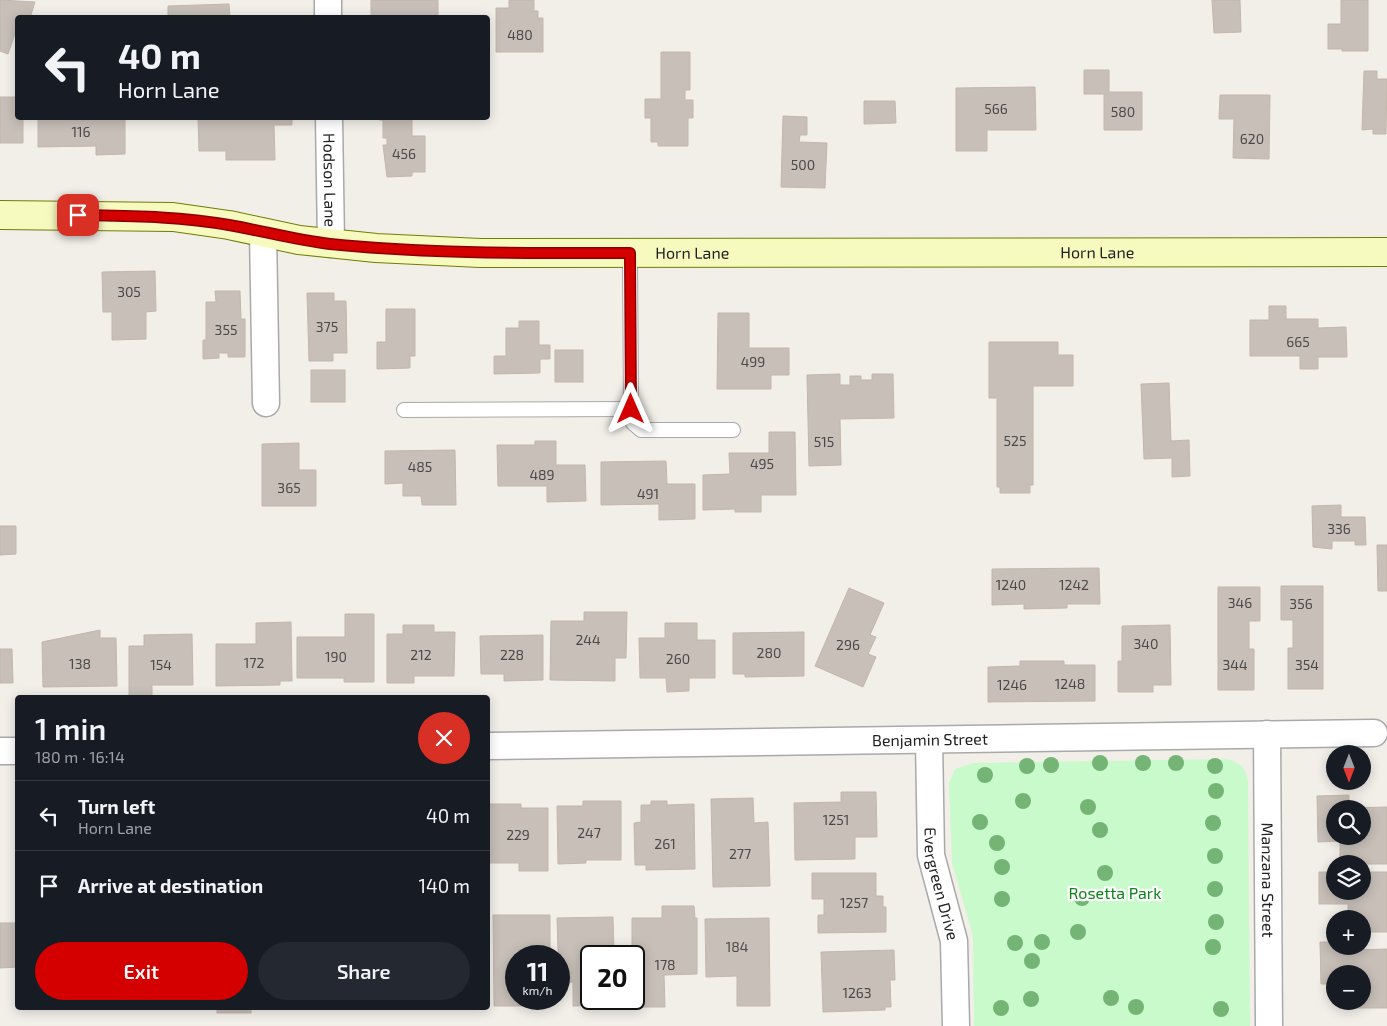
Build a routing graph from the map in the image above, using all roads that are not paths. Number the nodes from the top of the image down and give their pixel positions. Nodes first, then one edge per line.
1 (328, 0) edge
2 (328, 15) edge
3 (329, 120) edge
4 (0, 215) edge
5 (263, 232) junction
6 (331, 244) junction
7 (1387, 252) edge
8 (630, 253) junction
9 (266, 403) dead end
10 (631, 409) junction
11 (404, 410) dead end
12 (733, 430) dead end
13 (1374, 733) dead end
14 (1267, 734) junction
15 (929, 740) junction
16 (490, 746) edge
17 (0, 751) edge
18 (15, 751) edge
19 (956, 1026) edge
20 (1270, 1026) edge

1 - 2 street
3 - 6 street, Hodson Lane
4 - 5 street, Horn Lane
5 - 6 street, Horn Lane
5 - 9 street
6 - 8 street, Horn Lane
7 - 8 street, Horn Lane
8 - 10 lane
10 - 11 lane
10 - 12 lane
13 - 14 street, Benjamin Street
14 - 15 street, Benjamin Street
14 - 20 street, Manzana Street
15 - 16 street, Benjamin Street
15 - 19 street, Evergreen Drive
17 - 18 street

